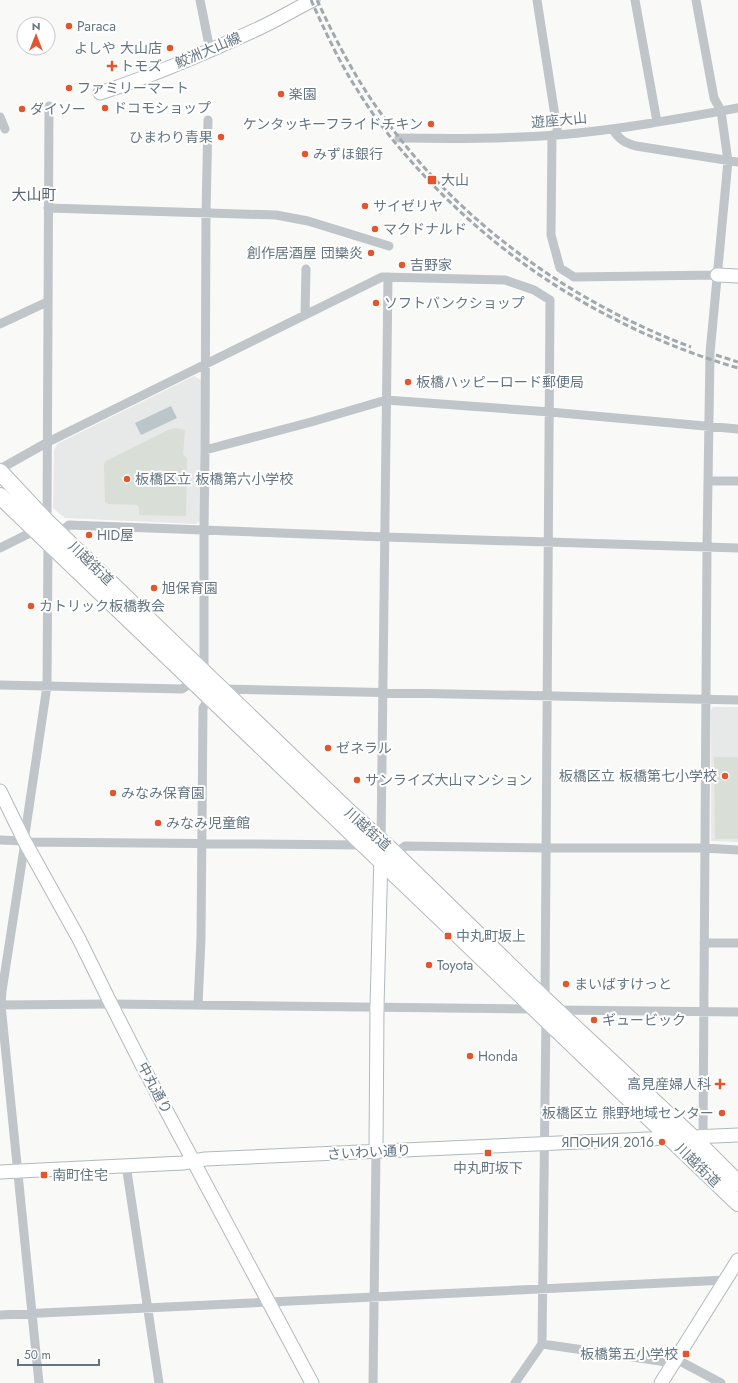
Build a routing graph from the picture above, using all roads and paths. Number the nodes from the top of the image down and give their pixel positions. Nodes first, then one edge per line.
1 (200, 0) edge
2 (313, 0) edge
3 (537, 0) edge
4 (635, 0) edge
5 (696, 0) edge
6 (210, 50) junction
7 (100, 93) dead end
8 (49, 106) dead end
9 (738, 108) edge
10 (720, 111) junction
11 (0, 117) edge
12 (208, 120) dead end
13 (657, 122) junction
14 (5, 129) dead end
15 (613, 129) junction
16 (555, 135) junction
17 (399, 138) dead end
18 (728, 161) junction
19 (738, 162) edge
20 (48, 208) junction
21 (206, 213) junction
22 (388, 246) dead end
23 (306, 269) dead end
24 (717, 275) junction
25 (738, 276) edge
26 (388, 277) junction
27 (47, 302) junction
28 (305, 316) junction
29 (0, 324) edge
30 (206, 364) junction
31 (386, 400) junction
32 (550, 412) junction
33 (708, 427) junction
34 (738, 429) edge
35 (48, 442) junction
36 (206, 450) junction
37 (0, 469) edge
38 (0, 472) edge
39 (708, 481) junction
40 (738, 481) edge
41 (0, 496) edge
42 (204, 530) junction
43 (48, 531) junction
44 (385, 537) junction
45 (548, 542) junction
46 (707, 547) junction
47 (0, 548) edge
48 (738, 548) edge
49 (199, 676) junction
50 (0, 685) edge
51 (47, 686) junction
52 (216, 693) junction
53 (383, 693) junction
54 (547, 696) junction
55 (706, 700) junction
56 (738, 700) edge
57 (0, 791) edge
58 (0, 840) edge
59 (25, 842) junction
60 (201, 843) junction
61 (364, 845) junction
62 (546, 848) junction
63 (704, 848) junction
64 (738, 850) edge
65 (384, 851) junction
66 (738, 943) edge
67 (704, 944) junction
68 (111, 1004) junction
69 (1, 1005) edge
70 (198, 1006) junction
71 (377, 1007) junction
72 (546, 1009) junction
73 (704, 1011) junction
74 (738, 1012) edge
75 (738, 1135) edge
76 (697, 1137) junction
77 (671, 1139) junction
78 (544, 1144) junction
79 (376, 1152) junction
80 (194, 1161) junction
81 (126, 1165) junction
82 (17, 1171) junction
83 (0, 1172) edge
84 (738, 1183) edge
85 (738, 1203) edge
86 (738, 1260) edge
87 (726, 1280) junction
88 (543, 1289) junction
89 (373, 1297) junction
90 (269, 1302) junction
91 (147, 1308) junction
92 (32, 1314) junction
93 (0, 1316) edge
94 (542, 1344) junction
95 (675, 1361) junction
96 (38, 1383) edge
97 (159, 1383) edge
98 (312, 1383) edge
99 (373, 1383) edge
100 (514, 1383) edge
101 (661, 1383) edge
102 (720, 1383) edge

1 - 6 street
2 - 6 street, 鮫洲大山線
3 - 16 street
4 - 13 street
5 - 10 street
6 - 7 street, 鮫洲大山線
8 - 20 street
9 - 10 street, 遊座大山
10 - 13 street, 遊座大山
10 - 18 street
11 - 14 street
12 - 21 street
13 - 15 street, 遊座大山
15 - 16 street, 遊座大山
15 - 18 street
16 - 17 street, 遊座大山
16 - 24 street
18 - 19 street
18 - 24 street
20 - 21 street
20 - 27 street
21 - 22 street
21 - 30 street
23 - 28 street
24 - 25 street
24 - 33 street
26 - 28 street
26 - 31 street
26 - 32 street
27 - 29 street
27 - 35 street
28 - 30 street
30 - 35 street
30 - 36 street
31 - 32 street
31 - 36 street
31 - 44 street
32 - 33 street
32 - 45 street
33 - 34 street
33 - 39 street
35 - 37 street
35 - 43 street
36 - 42 street
38 - 43 highway, 川越街道
39 - 40 street
39 - 46 street
41 - 43 highway, 川越街道
42 - 43 street
42 - 44 street
42 - 49 street
43 - 47 street
43 - 49 highway, 川越街道
43 - 51 street
44 - 45 street
44 - 53 street
45 - 46 street
45 - 54 street
46 - 48 street
46 - 55 street
49 - 51 street
49 - 52 highway, 川越街道
50 - 51 street
51 - 59 street
52 - 53 street
52 - 60 street
52 - 61 highway, 川越街道
52 - 65 highway, 川越街道
53 - 54 street
53 - 65 street
54 - 55 street
54 - 62 street
55 - 56 street
55 - 63 street
57 - 59 street, 中丸通り
58 - 59 street
59 - 60 street
59 - 68 street, 中丸通り
59 - 69 street
60 - 61 street
60 - 70 street
61 - 65 highway, 川越街道
62 - 63 street
62 - 65 street
62 - 72 street
63 - 64 street
63 - 67 street
65 - 71 street
65 - 72 highway, 川越街道
66 - 67 street
67 - 73 street
68 - 69 street
68 - 70 street
68 - 80 street, 中丸通り
69 - 82 street
70 - 71 street
71 - 72 street
71 - 79 street
72 - 73 street
72 - 76 highway, 川越街道
72 - 77 highway, 川越街道
72 - 78 street
73 - 74 street
73 - 76 street
75 - 76 street, さいわい通り
76 - 77 street, さいわい通り
76 - 84 highway, 川越街道
77 - 78 street, さいわい通り
77 - 85 highway, 川越街道
78 - 79 street, さいわい通り
78 - 88 street
79 - 80 street, さいわい通り
79 - 89 street
80 - 81 street, さいわい通り
80 - 90 street, 中丸通り
81 - 82 street, さいわい通り
81 - 91 street
82 - 83 street, さいわい通り
82 - 92 street
86 - 87 street
87 - 88 street
87 - 95 street
88 - 89 street
88 - 94 street
89 - 90 street
89 - 99 street
90 - 91 street
90 - 98 street, 中丸通り
91 - 92 street
91 - 97 street
92 - 93 street
92 - 96 street
94 - 95 street
94 - 100 street
95 - 101 street
95 - 102 street

